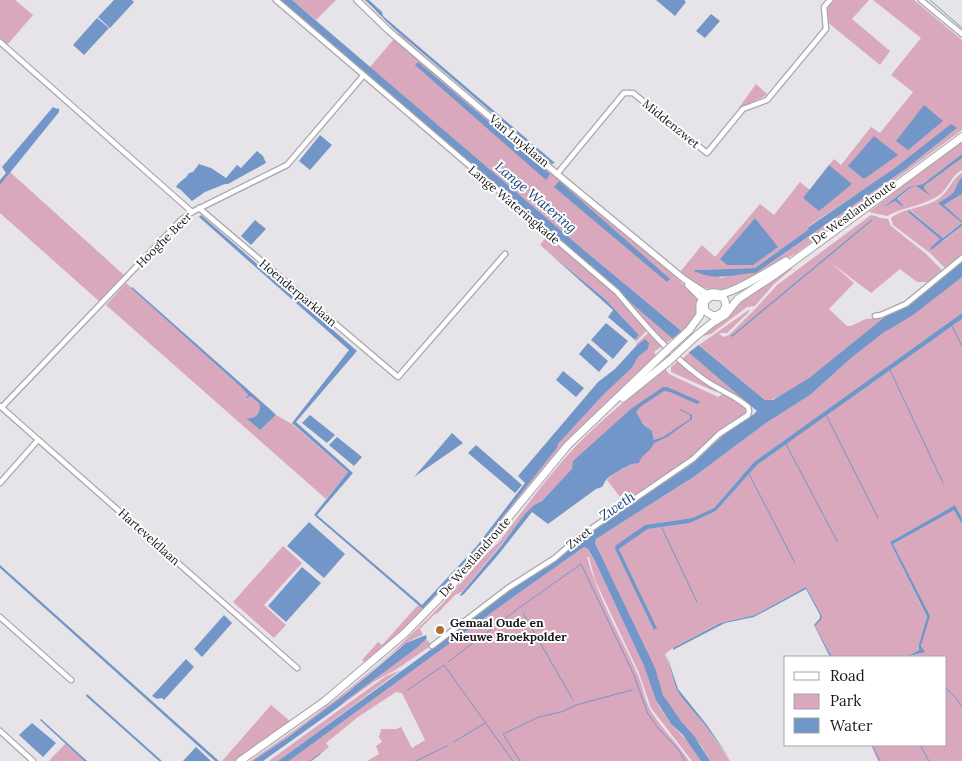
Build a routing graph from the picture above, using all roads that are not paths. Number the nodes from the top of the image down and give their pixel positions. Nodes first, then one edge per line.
1 (276, 0) edge
2 (357, 0) edge
3 (830, 0) edge
4 (921, 0) edge
5 (962, 34) edge
6 (0, 42) edge
7 (363, 76) junction
8 (962, 132) edge
9 (962, 137) edge
10 (557, 174) junction
11 (199, 208) junction
12 (192, 212) junction
13 (505, 254) dead end
14 (962, 258) edge
15 (752, 288) junction
16 (704, 298) junction
17 (723, 298) junction
18 (703, 311) junction
19 (712, 316) junction
20 (875, 316) dead end
21 (696, 336) junction
22 (1, 407) edge
23 (749, 411) joint
24 (38, 440) junction
25 (0, 483) edge
26 (0, 617) edge
27 (432, 646) dead end
28 (297, 668) dead end
29 (70, 680) dead end
30 (0, 731) edge
31 (33, 761) edge
32 (240, 761) edge
33 (247, 761) edge

1 - 7 street, Lange Wateringkade
2 - 10 street, Van Luyklaan
3 - 10 street, Middenzwet
4 - 5 street
6 - 12 street
7 - 11 street, Hooghe Beer
7 - 23 street, Lange Wateringkade
8 - 17 main road, De Westlandroute
9 - 15 main road, De Westlandroute
10 - 16 street, Van Luyklaan
11 - 12 street, Hooghe Beer
11 - 13 street, Hoenderparklaan
12 - 22 street, Hooghe Beer
14 - 20 street
15 - 17 main road, De Westlandroute
15 - 21 main road, De Westlandroute
16 - 17 main road
16 - 18 main road
17 - 19 main road
18 - 19 main road
18 - 32 main road, De Westlandroute, bridge
19 - 21 main road, De Westlandroute
21 - 33 main road, De Westlandroute, bridge
22 - 24 street, Harteveldlaan
23 - 27 street, Zwet
24 - 25 street
24 - 28 street, Harteveldlaan
26 - 29 street
30 - 31 street

